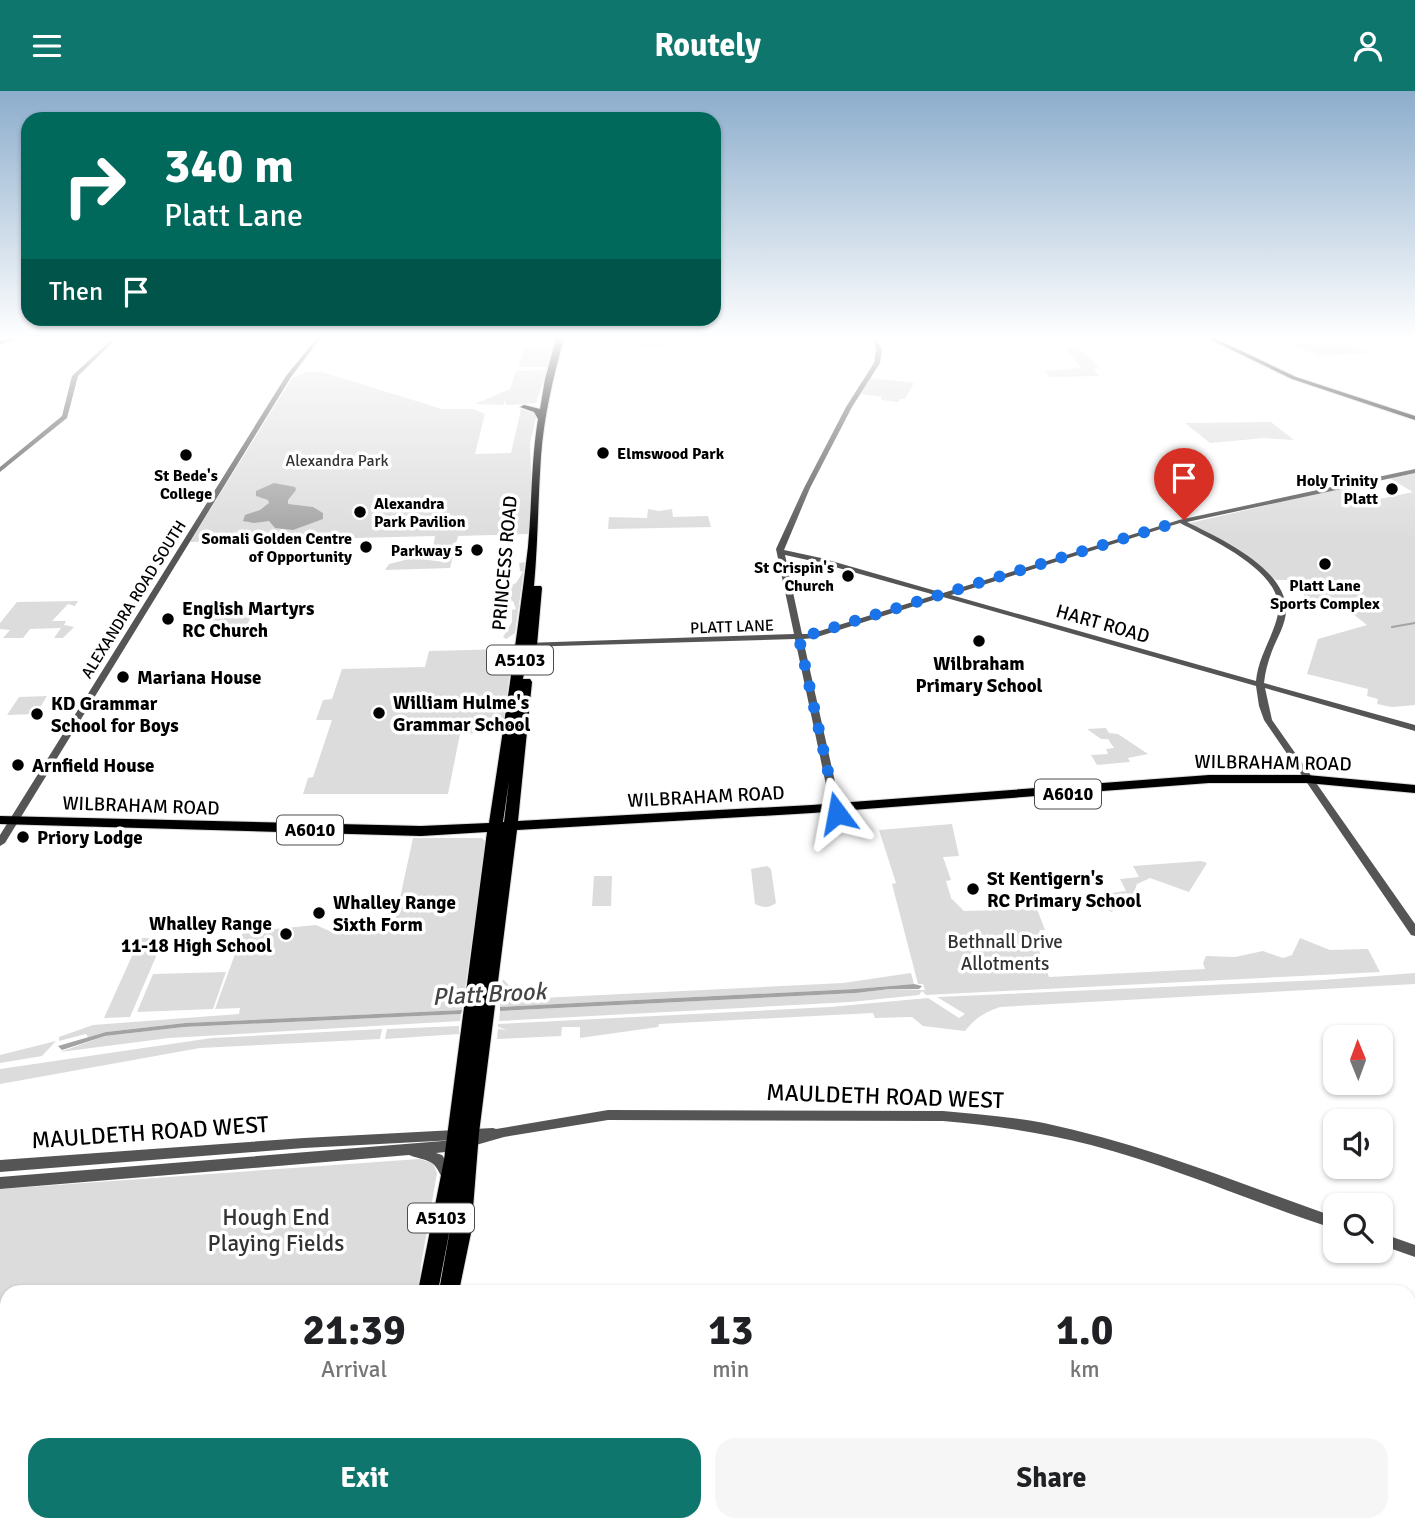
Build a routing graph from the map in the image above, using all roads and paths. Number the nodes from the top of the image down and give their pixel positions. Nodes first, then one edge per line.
1 (68, 406) edge
2 (267, 406) edge
3 (527, 406) edge
4 (544, 406) edge
5 (551, 406) edge
6 (850, 406) edge
7 (1378, 406) edge
8 (542, 418) junction
9 (1415, 418) edge
10 (0, 470) edge
11 (1415, 471) edge
12 (1181, 521) junction
13 (781, 552) junction
14 (942, 595) junction
15 (799, 638) junction
16 (526, 645) junction
17 (1259, 685) junction
18 (1415, 728) edge
19 (1309, 782) junction
20 (1414, 788) edge
21 (837, 810) junction
22 (7, 820) edge
23 (502, 829) junction
24 (0, 843) edge
25 (1415, 932) edge
26 (463, 1139) junction
27 (304, 1143) junction
28 (408, 1149) junction
29 (301, 1158) junction
30 (0, 1166) edge
31 (449, 1177) junction
32 (0, 1183) edge
33 (1323, 1219) edge
34 (1393, 1243) edge
35 (1415, 1251) edge
36 (429, 1285) edge
37 (450, 1285) edge

1 - 10 street
2 - 22 street, ALEXANDRA ROAD SOUTH
3 - 8 highway
4 - 8 highway, PRINCESS ROAD / A5103
5 - 16 highway, PRINCESS ROAD / A5103
6 - 13 street
7 - 9 main road
8 - 16 highway, PRINCESS ROAD / A5103
11 - 12 street, PLATT LANE
12 - 14 street, PLATT LANE
12 - 17 street
13 - 14 street, HART ROAD
13 - 15 street
14 - 15 street, PLATT LANE
14 - 17 street, HART ROAD
15 - 16 street, PLATT LANE
15 - 21 street
16 - 23 highway, PRINCESS ROAD / A5103
17 - 18 street, HART ROAD
17 - 19 street
19 - 20 highway, WILBRAHAM ROAD / A6010
19 - 21 highway, WILBRAHAM ROAD / A6010
19 - 25 street
21 - 23 highway, WILBRAHAM ROAD / A6010
22 - 23 highway, WILBRAHAM ROAD / A6010
22 - 24 street, ALEXANDRA ROAD SOUTH
23 - 26 highway, PRINCESS ROAD / A5103
26 - 27 street, MAULDETH ROAD WEST
26 - 28 street, MAULDETH ROAD WEST
26 - 31 highway, PRINCESS ROAD / A5103
26 - 33 street, MAULDETH ROAD WEST
26 - 37 highway, PRINCESS ROAD / A5103
27 - 29 street
27 - 30 street, MAULDETH ROAD WEST
28 - 29 street, MAULDETH ROAD WEST
28 - 31 street, MAULDETH ROAD WEST
29 - 32 street, MAULDETH ROAD WEST
31 - 36 highway, PRINCESS ROAD / A5103
34 - 35 street

